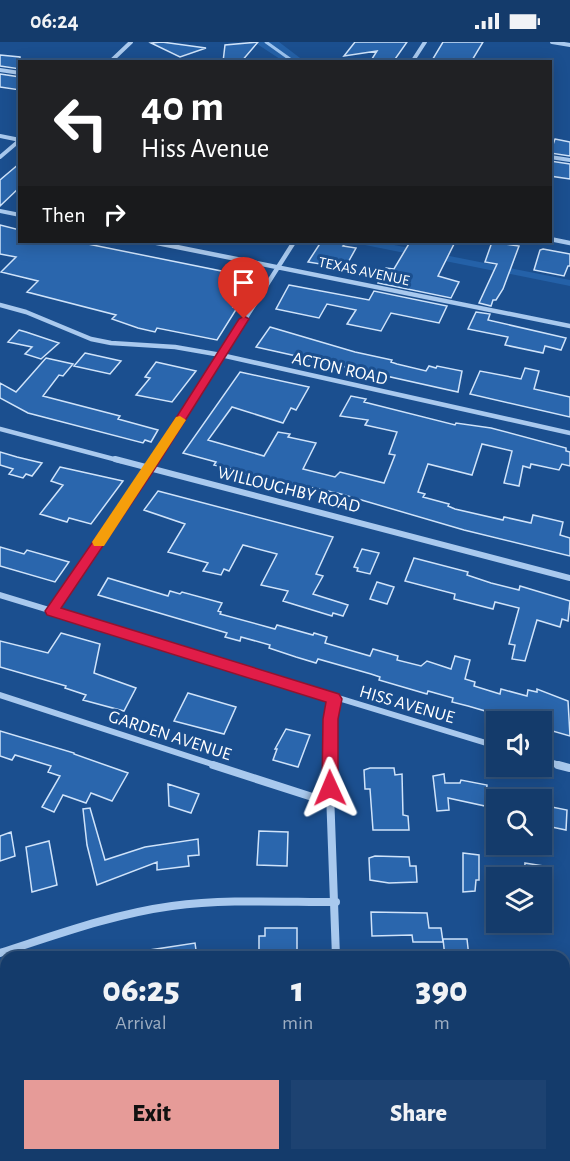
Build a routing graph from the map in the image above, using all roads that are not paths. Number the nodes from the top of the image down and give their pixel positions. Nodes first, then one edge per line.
1 (131, 42) edge
2 (425, 42) edge
3 (552, 42) edge
4 (570, 45) edge
5 (112, 60) edge
6 (413, 60) edge
7 (0, 70) edge
8 (18, 73) edge
9 (0, 136) edge
10 (18, 140) edge
11 (18, 142) edge
12 (0, 157) edge
13 (552, 157) edge
14 (570, 160) edge
15 (0, 211) edge
16 (18, 215) edge
17 (552, 239) edge
18 (157, 243) edge
19 (293, 243) edge
20 (570, 243) edge
21 (278, 266) junction
22 (0, 305) edge
23 (570, 326) edge
24 (221, 355) junction
25 (0, 429) edge
26 (570, 433) edge
27 (150, 468) junction
28 (570, 578) edge
29 (0, 595) edge
30 (52, 611) junction
31 (0, 695) edge
32 (334, 699) junction
33 (486, 743) edge
34 (552, 763) edge
35 (570, 768) edge
36 (331, 803) junction
37 (336, 902) junction
38 (6, 951) edge
39 (336, 951) edge

1 - 5 street
2 - 6 street
3 - 4 street
7 - 8 street
9 - 10 street
11 - 12 street
13 - 14 street
15 - 16 street
17 - 20 street
18 - 21 street, TEXAS AVENUE
19 - 21 street
21 - 23 street, TEXAS AVENUE
21 - 24 street
22 - 24 street, ACTON ROAD
24 - 26 street, ACTON ROAD
24 - 27 street
25 - 27 street, WILLOUGHBY ROAD
27 - 28 street, WILLOUGHBY ROAD
27 - 30 street
29 - 30 street, HISS AVENUE
30 - 32 street, HISS AVENUE
31 - 36 street, GARDEN AVENUE
32 - 33 street, HISS AVENUE
32 - 36 street
34 - 35 street
36 - 37 street
37 - 38 street
37 - 39 street

